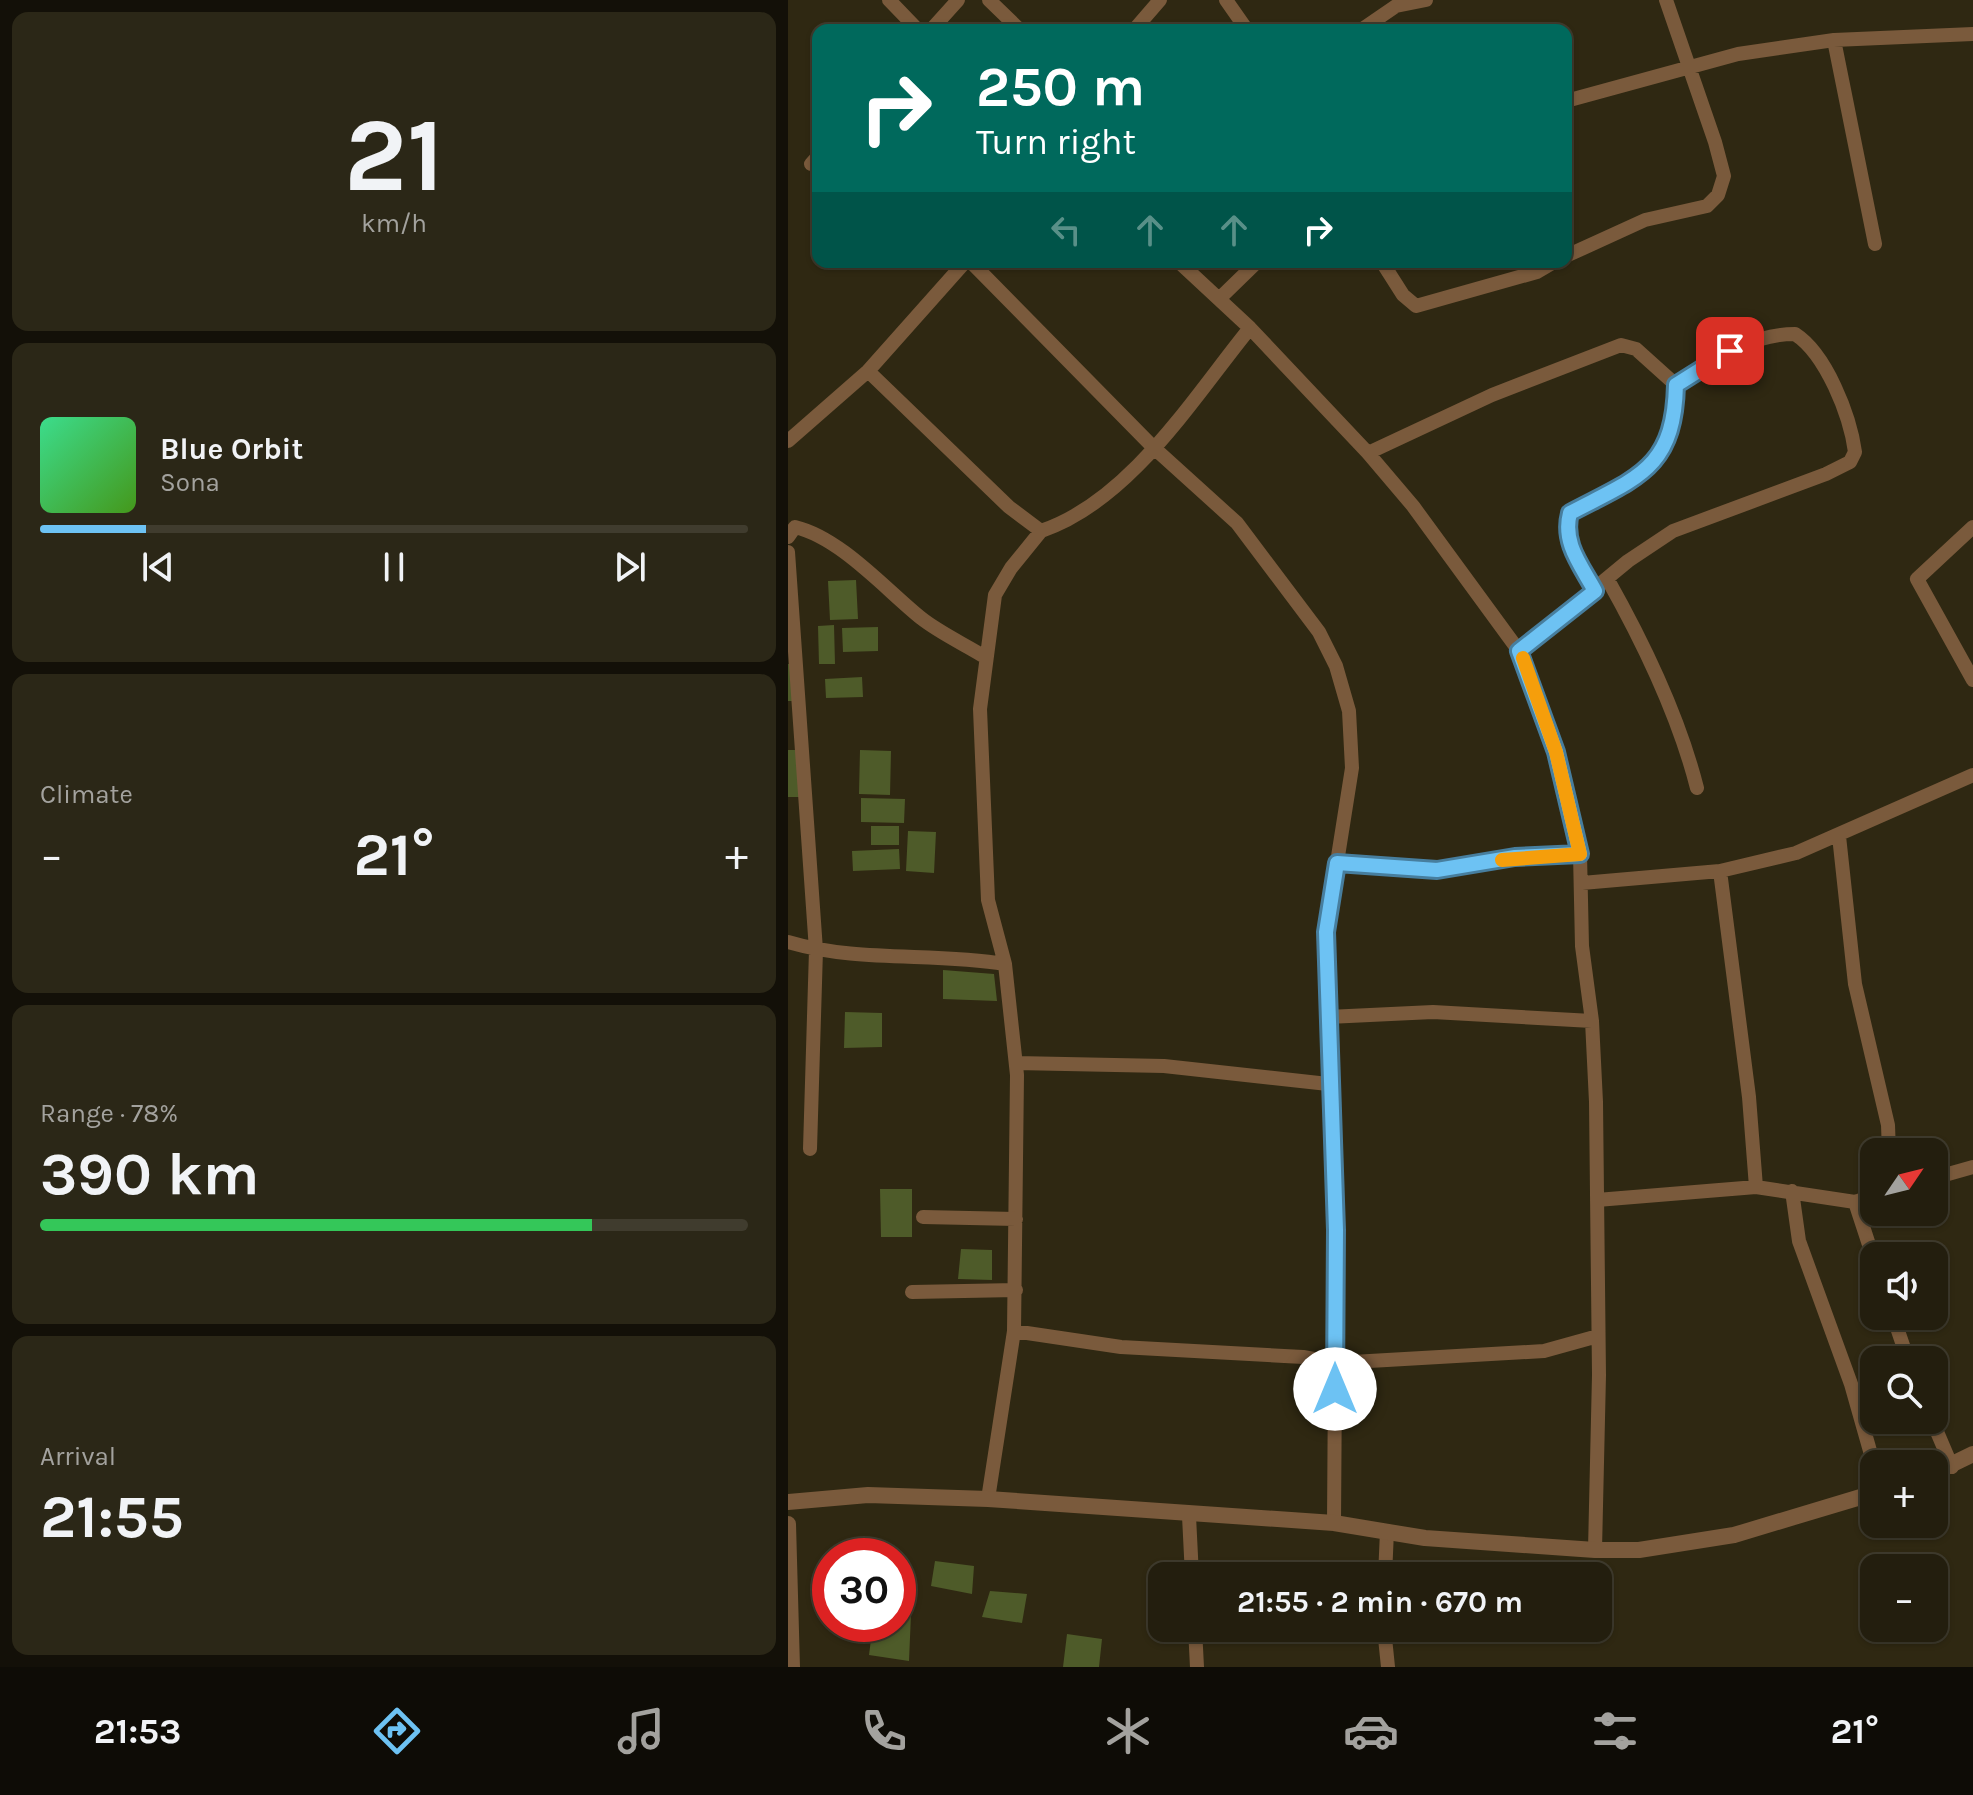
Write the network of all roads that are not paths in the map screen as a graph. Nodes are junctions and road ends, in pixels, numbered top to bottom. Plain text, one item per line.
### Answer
1 (889, 0) edge
2 (958, 0) edge
3 (989, 0) edge
4 (1160, 0) edge
5 (1226, 0) edge
6 (1666, 0) edge
7 (1422, 1) edge
8 (912, 24) edge
9 (936, 24) edge
10 (1014, 24) edge
11 (1139, 24) edge
12 (1243, 24) edge
13 (1370, 24) edge
14 (1973, 34) edge
15 (1834, 40) junction
16 (1690, 64) junction
17 (1572, 99) edge
18 (1875, 244) dead end
19 (1572, 253) edge
20 (962, 268) edge
21 (974, 268) edge
22 (1186, 268) edge
23 (1251, 268) edge
24 (1386, 268) edge
25 (1544, 268) edge
26 (1220, 298) junction
27 (1250, 328) junction
28 (868, 371) junction
29 (1676, 385) junction
30 (788, 441) edge
31 (1153, 447) junction
32 (1368, 453) junction
33 (1973, 527) edge
34 (1041, 531) junction
35 (788, 537) edge
36 (788, 552) edge
37 (1608, 580) junction
38 (1595, 591) junction
39 (1519, 651) junction
40 (985, 657) junction
41 (1973, 680) edge
42 (1973, 775) edge
43 (1697, 788) dead end
44 (1839, 836) junction
45 (1580, 854) junction
46 (1337, 863) junction
47 (1720, 871) junction
48 (1582, 883) junction
49 (788, 942) edge
50 (816, 950) junction
51 (1005, 964) junction
52 (1328, 1017) junction
53 (1592, 1021) junction
54 (1016, 1063) junction
55 (1328, 1084) junction
56 (1888, 1138) edge
57 (810, 1149) dead end
58 (1973, 1167) edge
59 (1948, 1174) edge
60 (1756, 1187) junction
61 (1792, 1191) junction
62 (1597, 1200) junction
63 (1860, 1200) edge
64 (1855, 1202) junction
65 (923, 1217) dead end
66 (1016, 1219) junction
67 (1868, 1242) edge
68 (1016, 1290) junction
69 (912, 1292) dead end
70 (1014, 1331) junction
71 (1598, 1336) junction
72 (1335, 1363) junction
73 (1938, 1434) edge
74 (1870, 1450) edge
75 (1973, 1454) edge
76 (1952, 1467) junction
77 (1948, 1468) edge
78 (1860, 1498) edge
79 (988, 1499) junction
80 (788, 1502) edge
81 (1189, 1516) junction
82 (1334, 1523) junction
83 (788, 1524) edge
84 (1387, 1531) junction
85 (1595, 1550) junction
86 (1191, 1562) edge
87 (1386, 1562) edge
88 (1196, 1642) edge
89 (1385, 1642) edge
90 (792, 1667) edge
91 (1197, 1667) edge
92 (1388, 1667) edge

1 - 8 street
2 - 9 street
3 - 10 street
4 - 11 street
5 - 12 street
6 - 16 street
7 - 13 street
14 - 15 street
15 - 16 street
15 - 18 street
16 - 17 street
16 - 19 street
20 - 28 street
21 - 31 street
22 - 26 street
23 - 26 street
24 - 25 street
26 - 27 street
27 - 31 street
27 - 32 street
28 - 30 street
28 - 34 street
29 - 32 street
29 - 37 street
29 - 38 street
31 - 34 street
31 - 46 street
32 - 39 street
33 - 41 street
34 - 40 street
35 - 40 street
36 - 50 street
37 - 38 street
37 - 43 street
38 - 39 street
39 - 45 street
40 - 51 street
42 - 44 street
44 - 47 street
44 - 56 street
45 - 46 street
45 - 48 street
46 - 52 street
47 - 48 street
47 - 60 street
48 - 53 street
49 - 50 street
50 - 51 street
50 - 57 street
51 - 54 street
52 - 53 street
52 - 55 street
53 - 62 street
54 - 55 street
54 - 66 street
55 - 72 street
58 - 59 street
60 - 61 street
60 - 62 street
61 - 64 street
61 - 74 street
62 - 71 street
63 - 64 street
64 - 67 street
65 - 66 street
66 - 68 street
68 - 69 street
68 - 70 street
70 - 72 street
70 - 79 street
71 - 72 street
71 - 85 street
72 - 82 street
73 - 76 street
75 - 76 street
76 - 77 street
78 - 85 street
79 - 80 street
79 - 81 street
81 - 82 street
81 - 86 street
82 - 84 street
83 - 90 street
84 - 85 street
84 - 87 street
88 - 91 street
89 - 92 street

